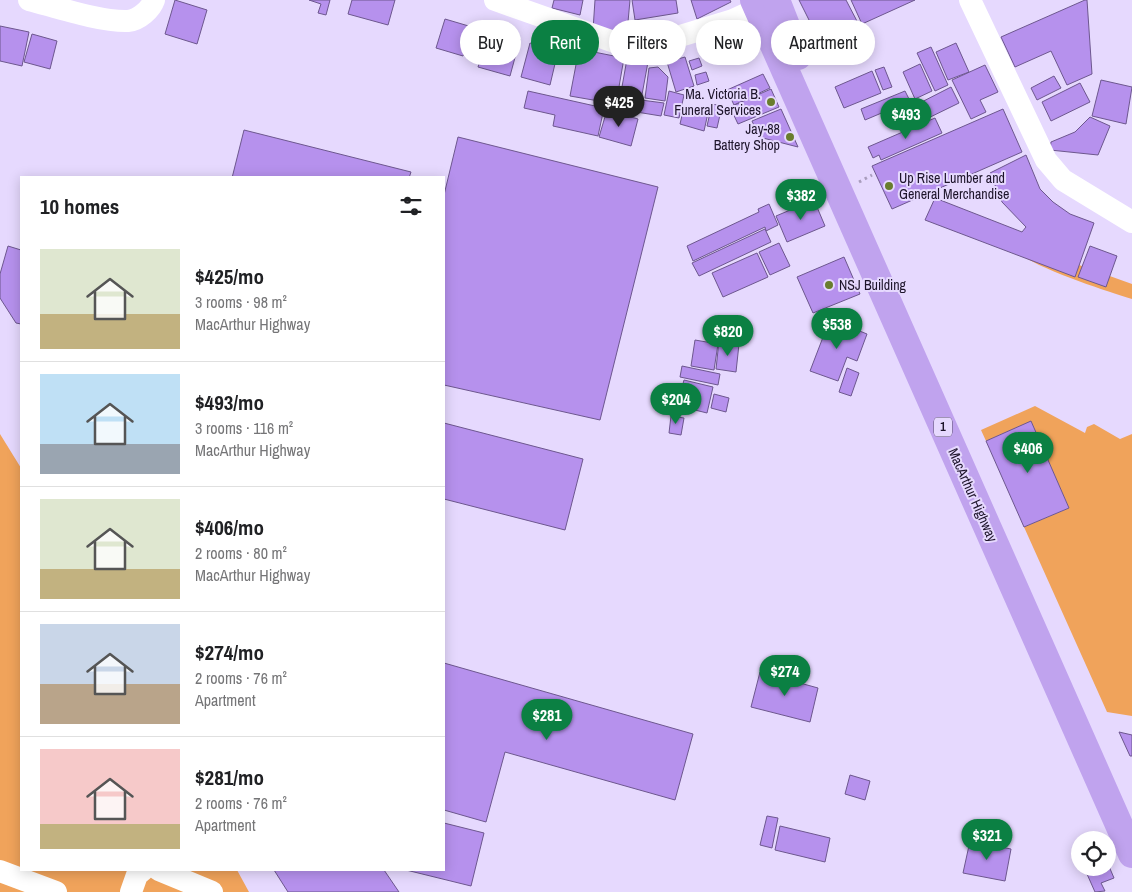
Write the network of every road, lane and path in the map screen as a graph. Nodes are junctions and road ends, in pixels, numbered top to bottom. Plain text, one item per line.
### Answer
1 (29, 0) edge
2 (154, 0) edge
3 (970, 0) edge
4 (505, 1) edge
5 (766, 2) edge
6 (1132, 220) edge
7 (1121, 798) edge
8 (1132, 854) edge
9 (0, 871) edge
10 (142, 871) edge
11 (161, 871) edge
12 (56, 892) edge
13 (131, 892) edge
14 (212, 892) edge

1 - 2 street
3 - 6 street
4 - 5 street
5 - 7 highway, MacArthur Highway / 1
7 - 8 highway, MacArthur Highway / 1
9 - 12 street
10 - 13 street
11 - 14 street

